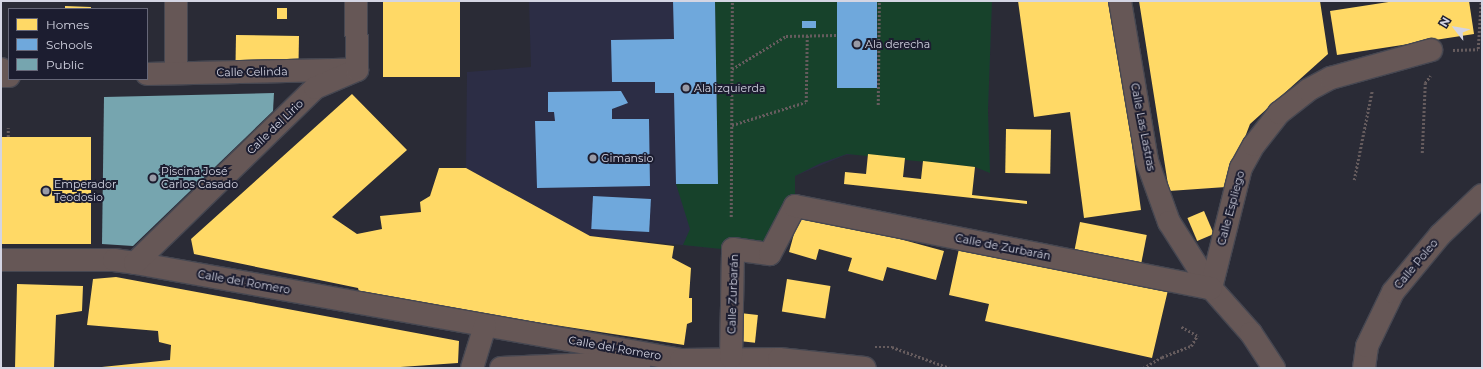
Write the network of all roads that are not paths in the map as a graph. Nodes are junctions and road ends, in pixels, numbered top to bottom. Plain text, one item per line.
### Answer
1 (176, 1) edge
2 (356, 1) edge
3 (1120, 1) edge
4 (1432, 60) road end
5 (1, 69) edge
6 (357, 70) junction
7 (176, 73) junction
8 (148, 74) edge
9 (8, 76) edge
10 (1482, 195) edge
11 (795, 206) joint
12 (1, 260) edge
13 (135, 262) junction
14 (1211, 288) junction
15 (485, 326) junction
16 (731, 357) junction
17 (681, 360) junction
18 (472, 368) edge
19 (501, 368) edge
20 (865, 368) edge
21 (1274, 368) edge
22 (1364, 368) edge

1 - 7 street
2 - 6 street
3 - 14 street, Calle Las Lastras
4 - 14 street, Calle Espliego
5 - 9 street
6 - 7 street, Calle Celinda
6 - 13 street, Calle del Lirio
7 - 8 street, Calle Celinda
10 - 22 street, Calle Poleo
11 - 14 street, Calle de Zurbarán
11 - 16 street, Calle Zurbarán
12 - 13 street, Calle del Romero
13 - 15 street, Calle del Romero
14 - 21 street, Calle Las Lastras
15 - 17 street, Calle del Romero
15 - 18 street
16 - 17 street, Calle del Romero
16 - 20 street, Calle del Romero
17 - 19 street

